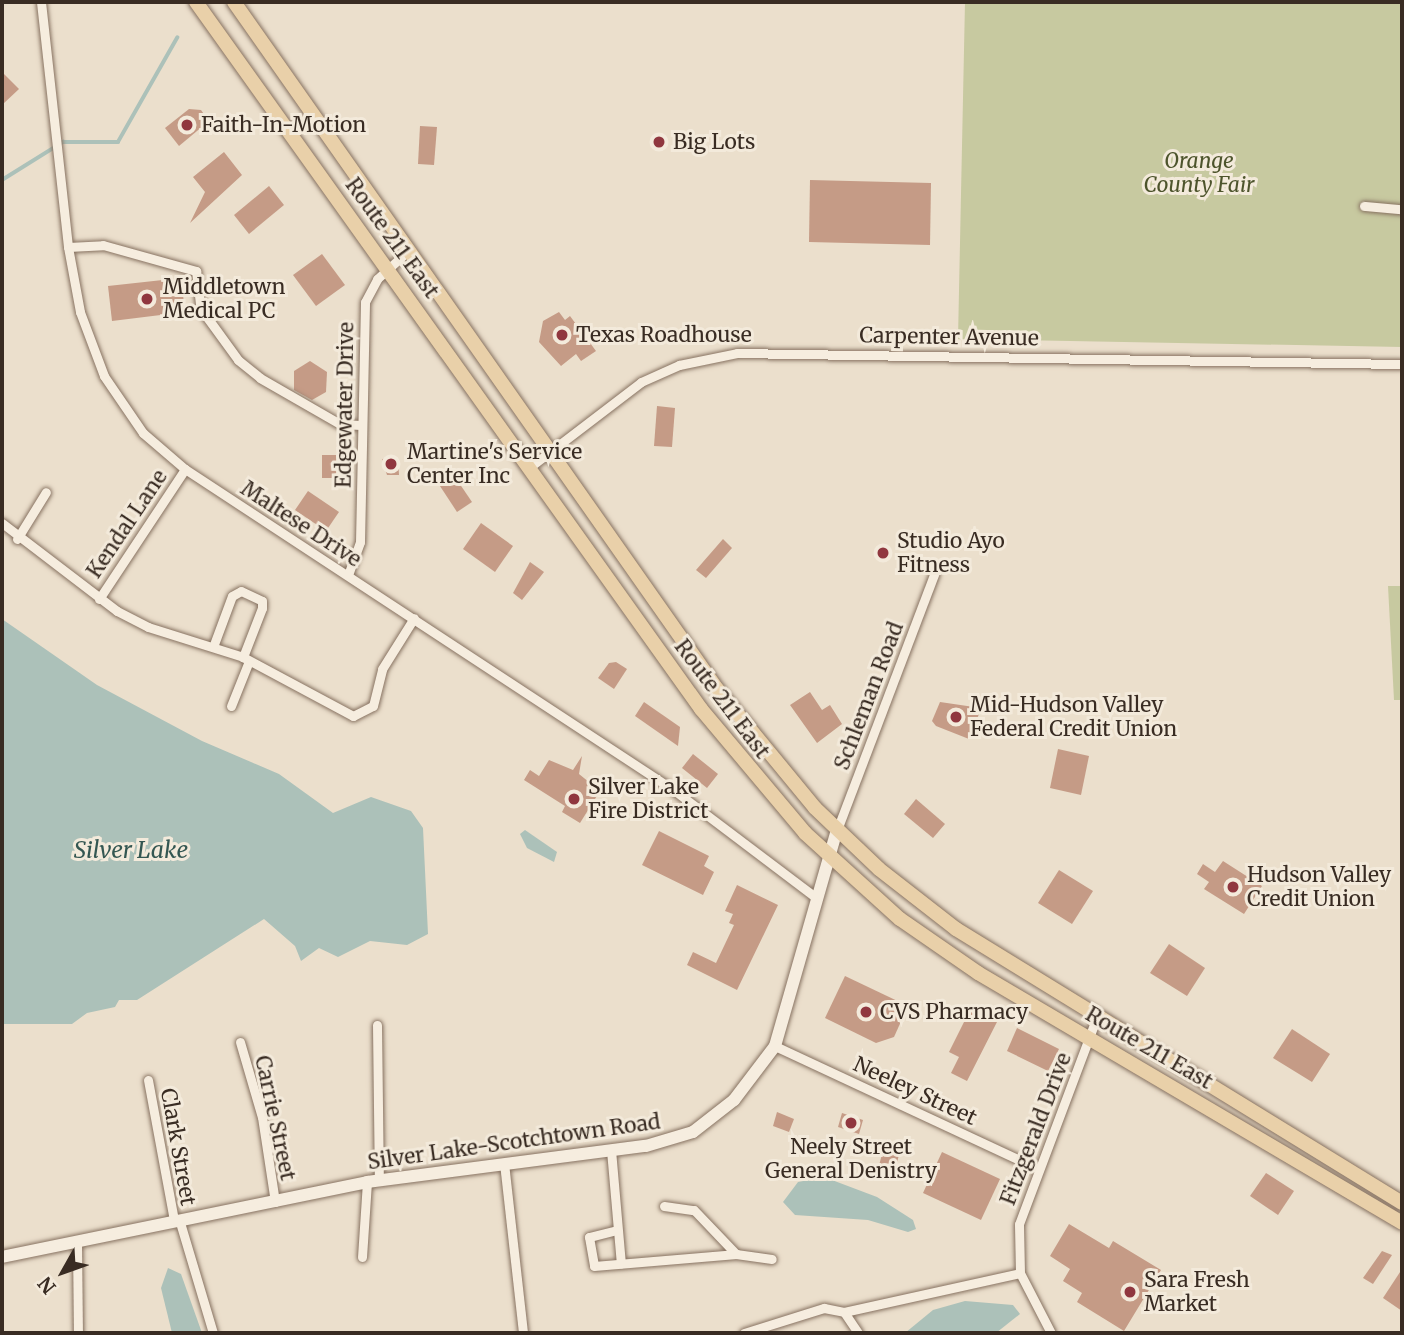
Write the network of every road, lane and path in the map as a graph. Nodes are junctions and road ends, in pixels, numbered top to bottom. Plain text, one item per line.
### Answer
1 (41, 2) edge
2 (196, 2) edge
3 (234, 2) edge
4 (1364, 206) dead end
5 (1402, 209) edge
6 (68, 247) junction
7 (409, 250) junction
8 (389, 268) junction
9 (1402, 364) edge
10 (361, 425) junction
11 (550, 450) junction
12 (530, 467) junction
13 (185, 469) junction
14 (46, 492) dead end
15 (2, 523) edge
16 (17, 539) junction
17 (934, 574) dead end
18 (348, 575) junction
19 (99, 599) junction
20 (414, 618) junction
21 (213, 647) junction
22 (246, 659) junction
23 (230, 706) dead end
24 (837, 830) junction
25 (828, 856) junction
26 (814, 896) junction
27 (1097, 1016) junction
28 (377, 1025) dead end
29 (1090, 1037) junction
30 (240, 1042) dead end
31 (775, 1045) junction
32 (148, 1080) dead end
33 (611, 1150) junction
34 (504, 1163) junction
35 (1039, 1169) junction
36 (373, 1181) junction
37 (275, 1202) junction
38 (1402, 1203) edge
39 (664, 1206) dead end
40 (176, 1219) junction
41 (1402, 1223) edge
42 (617, 1230) junction
43 (77, 1242) junction
44 (736, 1254) junction
45 (2, 1256) edge
46 (362, 1257) dead end
47 (772, 1259) dead end
48 (621, 1264) junction
49 (1020, 1273) junction
50 (844, 1312) junction
51 (78, 1333) edge
52 (213, 1333) edge
53 (523, 1333) edge
54 (744, 1333) edge
55 (858, 1333) edge
56 (1051, 1333) edge

1 - 6 street, Maltese Drive
2 - 8 main road, Route 211 East
3 - 7 main road, Route 211 East
4 - 5 street
6 - 10 street
6 - 13 street, Maltese Drive
7 - 8 street, Edgewater Drive
7 - 11 main road, Route 211 East
8 - 10 street, Edgewater Drive
8 - 12 main road, Route 211 East
9 - 11 street, Carpenter Avenue
10 - 18 street, Edgewater Drive
11 - 12 street, Carpenter Avenue
11 - 24 main road, Route 211 East
12 - 25 main road, Route 211 East
13 - 18 street, Maltese Drive
13 - 19 street, Kendal Lane
14 - 16 street
15 - 16 street
16 - 19 street
17 - 24 street, Schleman Road
18 - 20 street, Maltese Drive
19 - 21 street
20 - 22 street
20 - 26 street, Maltese Drive
21 - 22 street
21 - 22 street
22 - 23 street
24 - 25 street, Silver Lake-Scotchtown Road
24 - 27 main road, Route 211 East
25 - 26 street, Silver Lake-Scotchtown Road
25 - 29 main road, Route 211 East
26 - 31 street, Silver Lake-Scotchtown Road
27 - 29 street, Fitzgerald Drive
27 - 38 main road, Route 211 East
28 - 36 street
29 - 35 street, Fitzgerald Drive
29 - 41 main road, Route 211 East
30 - 37 street, Carrie Street
31 - 33 street, Silver Lake-Scotchtown Road
31 - 35 street, Neeley Street
32 - 40 street, Clark Street
33 - 34 street, Silver Lake-Scotchtown Road
33 - 42 street
34 - 36 street, Silver Lake-Scotchtown Road
34 - 53 street
35 - 49 street, Fitzgerald Drive
36 - 37 street, Silver Lake-Scotchtown Road
36 - 46 street
37 - 40 street, Silver Lake-Scotchtown Road
39 - 44 street
40 - 43 street, Silver Lake-Scotchtown Road
40 - 52 street, Clark Street
42 - 48 street
42 - 48 street
43 - 45 street, Silver Lake-Scotchtown Road
43 - 51 street
44 - 47 street
44 - 48 street
49 - 50 street
49 - 56 street, Fitzgerald Drive
50 - 54 street
50 - 55 street

